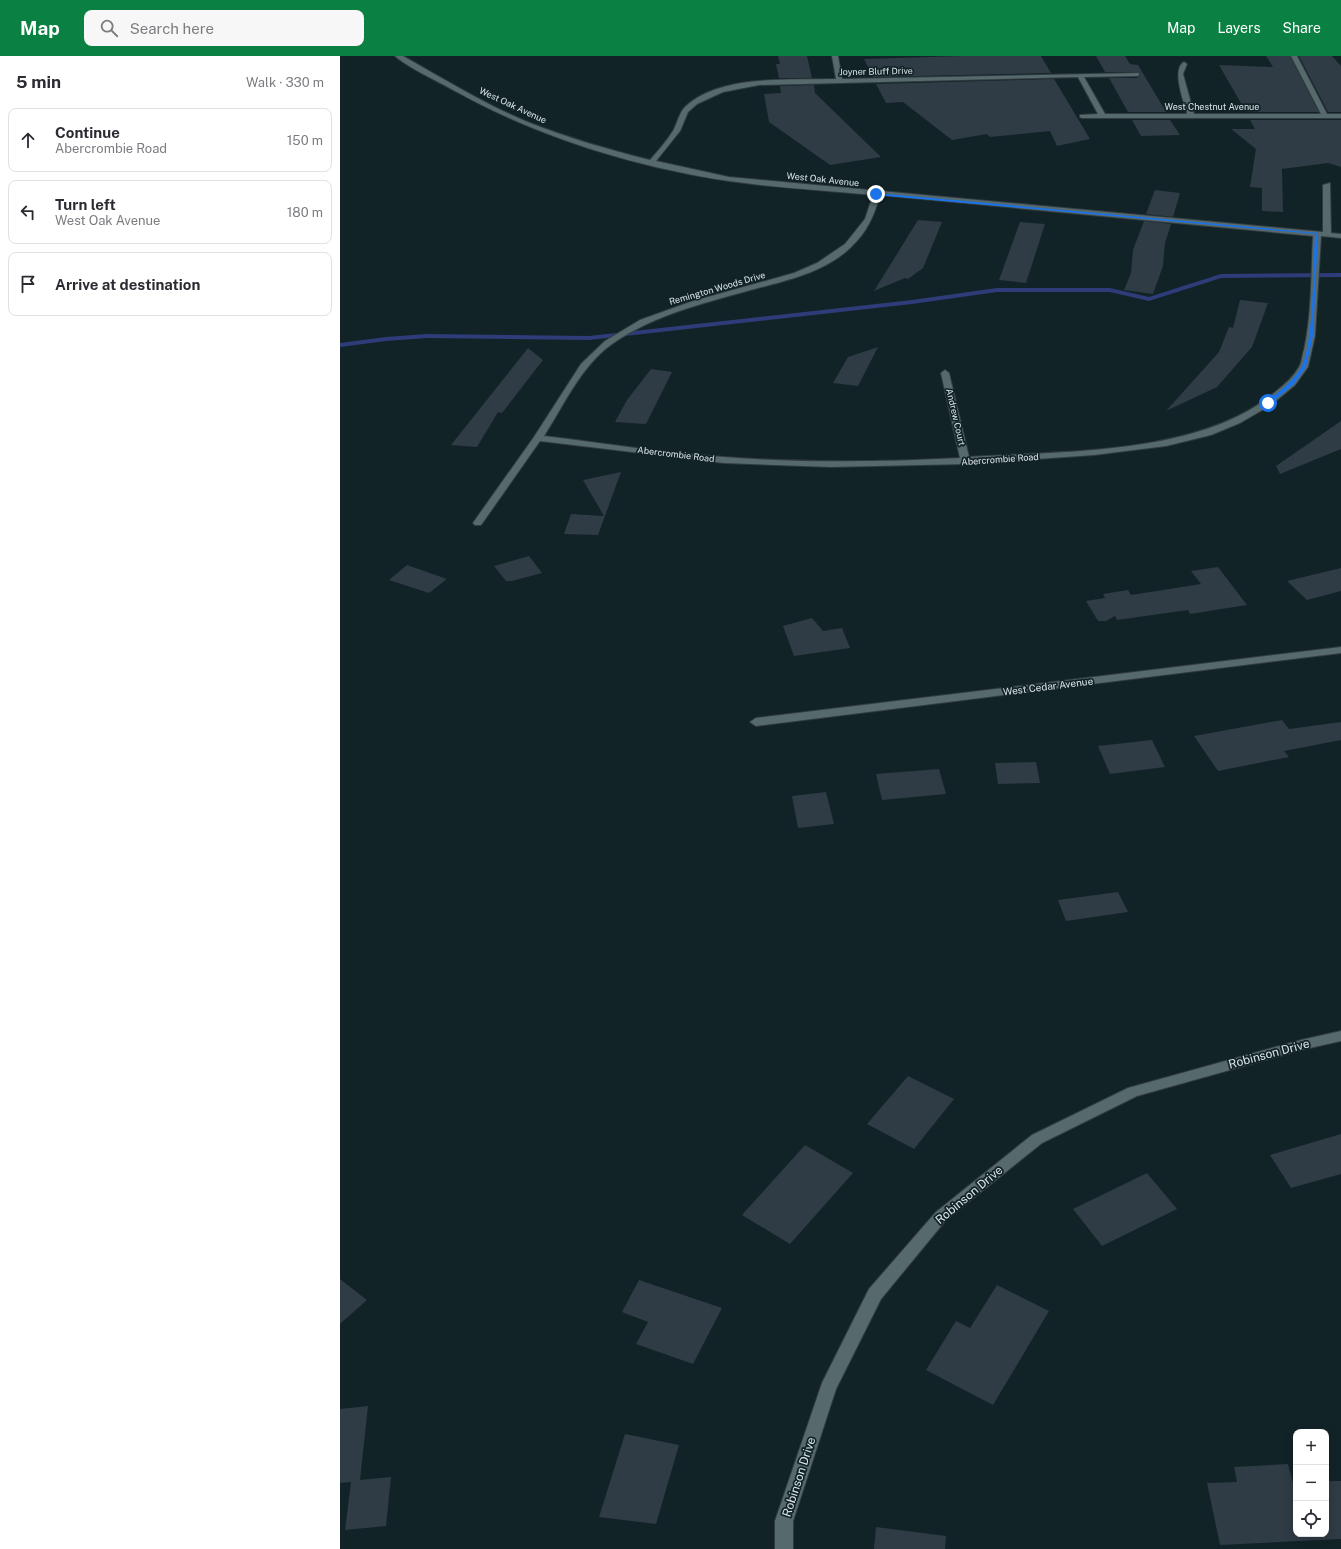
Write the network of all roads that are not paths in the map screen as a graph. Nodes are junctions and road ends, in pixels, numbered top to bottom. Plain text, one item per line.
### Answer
1 (398, 56) edge
2 (835, 56) edge
3 (1294, 56) edge
4 (1184, 64) dead end
5 (1137, 74) dead end
6 (1080, 75) junction
7 (839, 80) junction
8 (1102, 115) junction
9 (1191, 115) junction
10 (1082, 116) dead end
11 (1325, 116) junction
12 (1341, 116) edge
13 (652, 163) junction
14 (1327, 185) dead end
15 (876, 194) junction
16 (1317, 233) junction
17 (1326, 234) junction
18 (1341, 236) edge
19 (945, 372) dead end
20 (538, 438) junction
21 (965, 461) junction
22 (478, 523) dead end
23 (1341, 650) edge
24 (756, 722) dead end
25 (1341, 1036) edge
26 (784, 1549) edge

1 - 13 street, West Oak Avenue
2 - 7 street
3 - 11 street
4 - 9 street
5 - 6 street, Joyner Bluff Drive
6 - 7 street, Joyner Bluff Drive
6 - 8 street
7 - 13 street, Joyner Bluff Drive
8 - 9 street, West Chestnut Avenue
8 - 10 street, West Chestnut Avenue
9 - 11 street, West Chestnut Avenue
11 - 12 street, West Chestnut Avenue
13 - 15 street, West Oak Avenue
14 - 17 street
15 - 16 street, West Oak Avenue
15 - 20 street, Remington Woods Drive
16 - 17 street, West Oak Avenue
16 - 21 street, Abercrombie Road
17 - 18 street, West Oak Avenue
19 - 21 street, Andrew Court
20 - 21 street, Abercrombie Road
20 - 22 street, Remington Woods Drive
23 - 24 street, West Cedar Avenue
25 - 26 street, Robinson Drive

